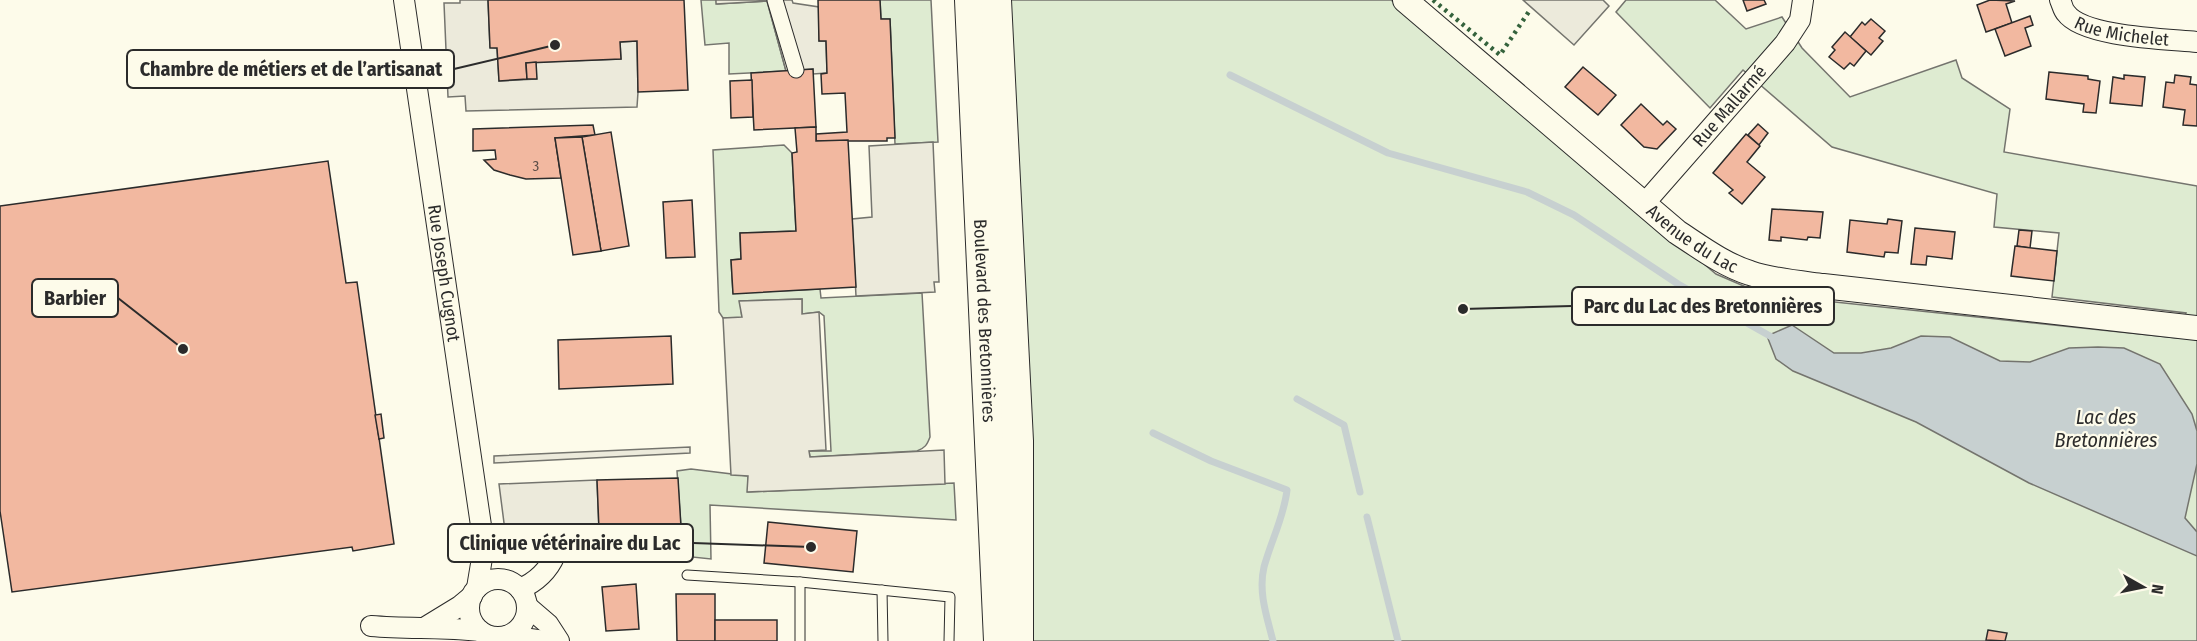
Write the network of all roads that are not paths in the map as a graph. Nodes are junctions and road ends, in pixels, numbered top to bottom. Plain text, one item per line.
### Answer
1 (404, 0) edge
2 (776, 0) edge
3 (970, 0) edge
4 (996, 0) edge
5 (1405, 0) edge
6 (1803, 0) edge
7 (2060, 0) edge
8 (2197, 42) edge
9 (796, 70) dead end
10 (1644, 204) junction
11 (2197, 328) edge
12 (484, 546) junction
13 (555, 555) dead end
14 (687, 575) dead end
15 (800, 582) junction
16 (882, 590) junction
17 (518, 591) junction
18 (475, 592) junction
19 (371, 626) dead end
20 (480, 631) junction
21 (423, 633) edge
22 (507, 636) junction
23 (545, 641) edge
24 (559, 641) edge
25 (800, 641) edge
26 (883, 641) edge
27 (949, 641) edge
28 (999, 641) edge
29 (1018, 641) edge

1 - 12 street, Rue Joseph Cugnot
2 - 9 street
3 - 28 main road, Boulevard des Bretonnières
4 - 29 main road, Boulevard des Bretonnières
5 - 10 street, Avenue du Lac
6 - 10 street, Rue Mallarmé
7 - 8 street, Rue Michelet
10 - 11 street, Avenue du Lac
12 - 17 street, Rue Joseph Cugnot
12 - 18 street, Rue Joseph Cugnot
13 - 17 street
14 - 15 lane
15 - 16 lane
15 - 25 lane
16 - 26 lane
16 - 27 lane
17 - 18 street
17 - 22 street
17 - 24 street, Rue Joseph Cugnot
18 - 20 street
18 - 21 street
19 - 21 street
20 - 21 street
20 - 22 street
22 - 23 street

